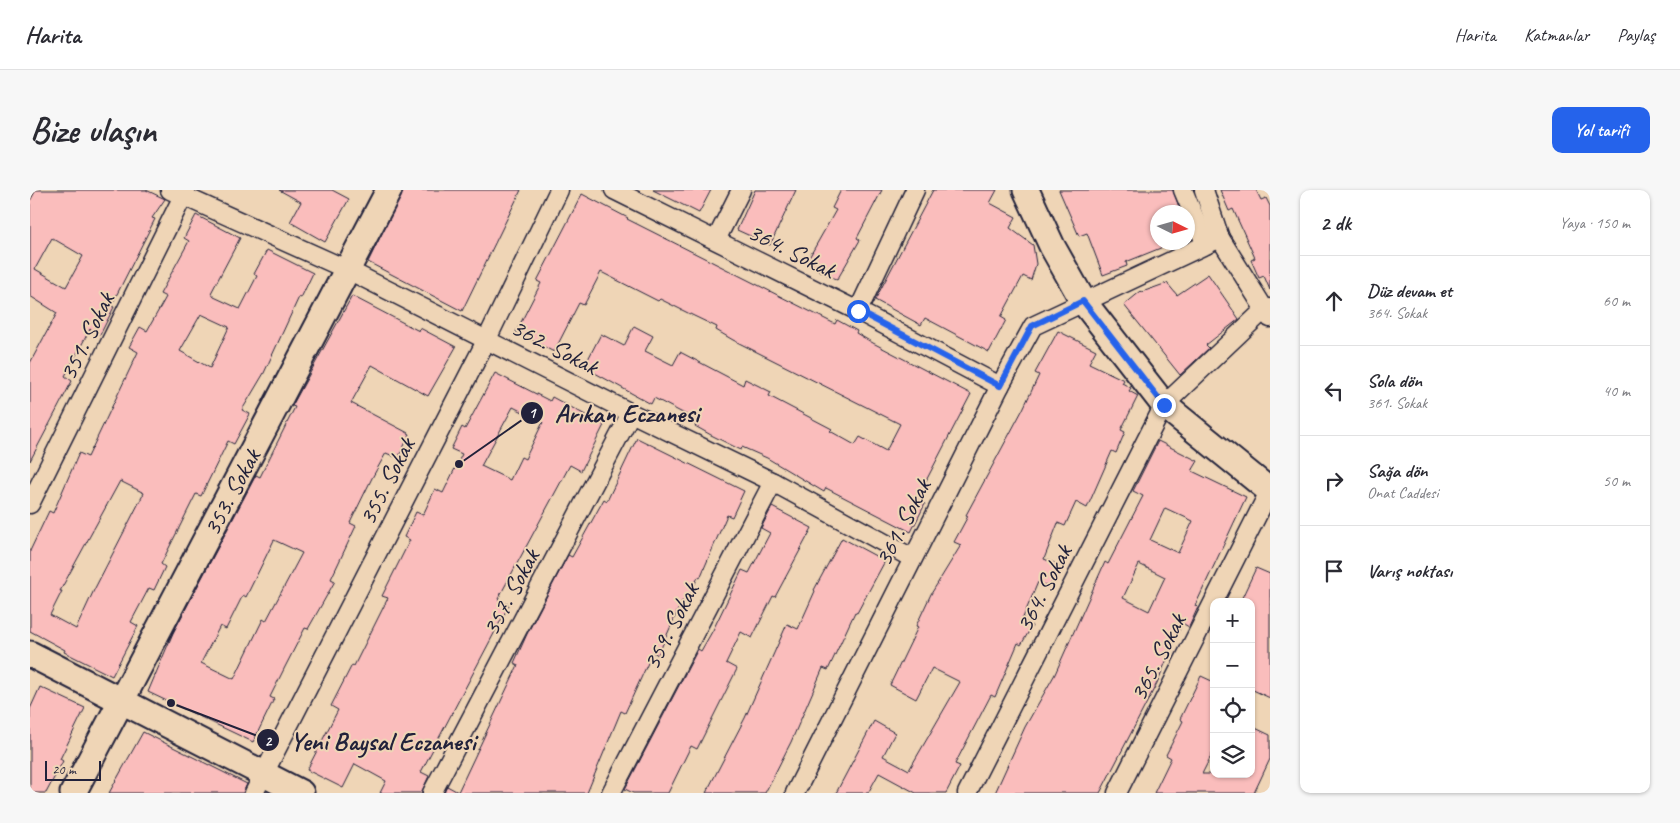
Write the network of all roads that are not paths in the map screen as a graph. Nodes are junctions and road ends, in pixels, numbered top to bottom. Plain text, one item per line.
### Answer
1 (389, 190) edge
2 (559, 190) edge
3 (614, 190) edge
4 (741, 190) edge
5 (915, 190) edge
6 (1026, 190) edge
7 (1183, 190) edge
8 (1204, 190) edge
9 (179, 192) edge
10 (716, 240) junction
11 (1213, 241) junction
12 (348, 270) junction
13 (1083, 301) junction
14 (858, 311) junction
15 (1268, 312) edge
16 (487, 339) junction
17 (1000, 386) junction
18 (1164, 405) junction
19 (631, 413) junction
20 (772, 482) junction
21 (1270, 490) edge
22 (30, 504) edge
23 (912, 558) junction
24 (30, 654) edge
25 (120, 702) junction
26 (259, 784) edge
27 (73, 793) edge
28 (301, 793) edge
29 (432, 793) edge
30 (611, 793) edge
31 (795, 793) edge
32 (967, 793) edge
33 (1116, 793) edge

1 - 12 main road, 353. Sokak
2 - 16 street, 355. Sokak
3 - 10 street, 364. Sokak
4 - 10 street
5 - 14 street
6 - 13 main road
7 - 11 street
8 - 11 street
9 - 12 street, 362. Sokak
9 - 22 street, 351. Sokak
10 - 14 street, 364. Sokak
11 - 13 street, 361. Sokak
11 - 15 street
12 - 16 street, 362. Sokak
12 - 25 main road, 353. Sokak
13 - 17 street, 361. Sokak
13 - 18 main road
14 - 17 street, 364. Sokak
15 - 18 street, 364. Sokak
16 - 19 street, 362. Sokak
16 - 26 street, 355. Sokak
17 - 23 street, 361. Sokak
18 - 21 main road
18 - 32 street, 364. Sokak
19 - 20 street, 362. Sokak
19 - 29 street, 357. Sokak
20 - 23 street, 362. Sokak
20 - 30 street, 359. Sokak
21 - 33 street, 365. Sokak
23 - 31 street, 361. Sokak
24 - 25 main road
25 - 26 main road
25 - 27 main road, 353. Sokak
26 - 28 main road

